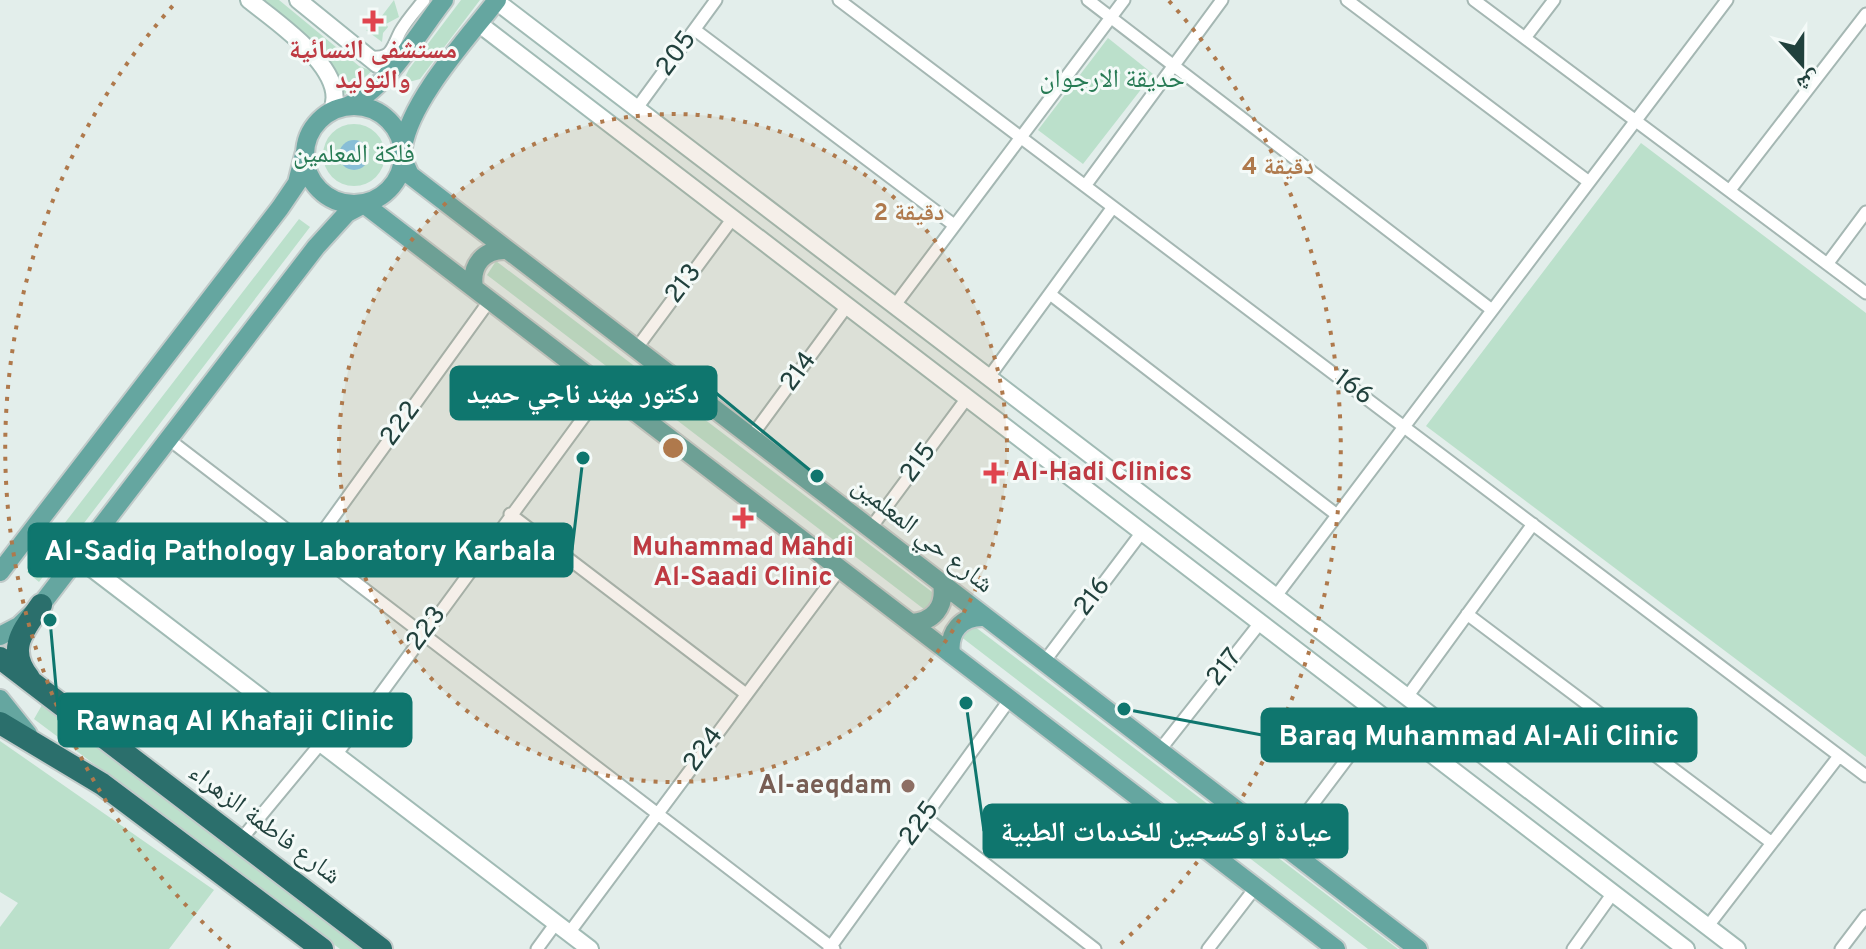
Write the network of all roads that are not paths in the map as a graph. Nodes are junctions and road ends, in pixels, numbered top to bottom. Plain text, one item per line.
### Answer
1 (249, 0) edge
2 (298, 0) edge
3 (424, 0) edge
4 (444, 0) edge
5 (496, 0) edge
6 (716, 0) edge
7 (839, 0) edge
8 (1088, 0) edge
9 (1124, 0) edge
10 (1222, 0) edge
11 (1347, 0) edge
12 (1474, 0) edge
13 (1554, 0) edge
14 (1727, 0) edge
15 (1866, 14) edge
16 (1111, 17) junction
17 (478, 23) junction
18 (529, 26) junction
19 (695, 30) junction
20 (1525, 38) junction
21 (512, 49) junction
22 (368, 57) junction
23 (396, 62) junction
24 (1174, 65) junction
25 (637, 108) junction
26 (339, 109) junction
27 (1636, 120) junction
28 (1021, 137) junction
29 (403, 154) junction
30 (304, 155) junction
31 (1589, 182) junction
32 (1085, 186) junction
33 (1730, 190) junction
34 (364, 204) junction
35 (1113, 207) junction
36 (1866, 212) edge
37 (733, 218) junction
38 (954, 225) junction
39 (506, 250) junction
40 (1828, 263) junction
41 (474, 288) junction
42 (1866, 293) edge
43 (1050, 294) junction
44 (490, 300) junction
45 (895, 305) junction
46 (847, 306) junction
47 (1492, 310) junction
48 (924, 328) junction
49 (636, 349) junction
50 (906, 351) junction
51 (955, 351) junction
52 (936, 374) junction
53 (989, 377) junction
54 (605, 388) junction
55 (967, 398) junction
56 (1404, 427) junction
57 (751, 437) junction
58 (167, 438) junction
59 (510, 514) junction
60 (1337, 515) junction
61 (1533, 524) junction
62 (870, 529) junction
63 (1142, 532) junction
64 (311, 548) junction
65 (77, 557) junction
66 (840, 569) junction
67 (0, 572) edge
68 (942, 584) junction
69 (1276, 596) junction
70 (41, 605) junction
71 (1467, 614) junction
72 (984, 617) junction
73 (911, 623) junction
74 (1260, 623) junction
75 (1313, 625) junction
76 (2, 634) edge
77 (423, 635) junction
78 (1296, 650) junction
79 (1346, 650) junction
80 (951, 654) junction
81 (0, 658) edge
82 (1044, 662) junction
83 (1327, 673) junction
84 (38, 688) junction
85 (746, 694) junction
86 (1407, 697) junction
87 (0, 699) edge
88 (1010, 699) junction
89 (1380, 715) junction
90 (0, 723) edge
91 (321, 743) junction
92 (48, 751) junction
93 (1159, 751) junction
94 (336, 755) junction
95 (1839, 756) junction
96 (1866, 776) edge
97 (657, 814) junction
98 (925, 817) junction
99 (239, 842) junction
100 (1772, 843) junction
101 (1282, 845) junction
102 (1255, 888) junction
103 (1613, 893) junction
104 (1866, 916) edge
105 (1708, 926) junction
106 (563, 928) junction
107 (831, 948) edge
108 (322, 949) edge
109 (381, 949) edge
110 (537, 949) edge
111 (590, 949) edge
112 (1095, 949) edge
113 (1208, 949) edge
114 (1336, 949) edge
115 (1418, 949) edge
116 (1573, 949) edge
117 (1686, 949) edge
118 (1737, 949) edge
119 (1841, 949) edge

1 - 26 street
2 - 22 street
3 - 22 street
4 - 23 main road
5 - 17 main road
5 - 18 street
6 - 19 street, 205
7 - 28 street, 166
8 - 16 street
9 - 16 street
10 - 24 street
11 - 31 street
12 - 20 street
13 - 20 street
14 - 27 street
15 - 33 street
16 - 24 street
16 - 28 street
17 - 21 street
17 - 29 main road
18 - 21 street
18 - 25 street
19 - 25 street, 205
19 - 38 street
20 - 27 street
21 - 37 street
22 - 23 street
23 - 26 main road
24 - 32 street
24 - 47 street
25 - 45 street
26 - 29 main road
26 - 30 main road
27 - 31 street
27 - 33 street
28 - 32 street, 166
28 - 38 street
29 - 34 main road
29 - 39 main road, شارع حي المعلمين
30 - 34 main road
30 - 67 main road
31 - 47 street
32 - 35 street, 166
33 - 40 street
34 - 41 main road
34 - 58 main road
35 - 43 street
35 - 56 street, 166
36 - 40 street
37 - 46 street
37 - 49 street, 213
38 - 45 street
39 - 41 main road
39 - 49 main road, شارع حي المعلمين
40 - 42 street
41 - 44 main road
43 - 53 street
43 - 60 street
44 - 54 main road
44 - 64 street, 222
45 - 48 street
46 - 50 street
46 - 57 street, 214
47 - 56 street
48 - 50 street
48 - 51 street
49 - 57 main road, شارع حي المعلمين
50 - 52 street
51 - 52 street
51 - 53 street
52 - 55 street
53 - 69 street
54 - 59 street, 223
54 - 66 main road
55 - 62 street, 215
55 - 63 street
56 - 60 street
56 - 61 street, 166
57 - 62 main road, شارع حي المعلمين
58 - 64 street
58 - 65 main road
59 - 77 street, 223
59 - 85 street
60 - 69 street
61 - 71 street
61 - 95 street, 166
62 - 68 main road, شارع حي المعلمين
63 - 74 street
63 - 82 street, 216
64 - 77 street
65 - 70 main road
65 - 91 street
66 - 73 main road
66 - 85 street, 224
68 - 72 main road, شارع حي المعلمين
68 - 73 main road
69 - 75 street
70 - 76 main road
70 - 84 highway
71 - 86 street
71 - 100 street
72 - 80 main road
72 - 82 main road, شارع حي المعلمين
73 - 80 main road
74 - 78 street
74 - 93 street, 217
75 - 78 street
75 - 79 street
77 - 94 street, 223
77 - 97 street
78 - 83 street
79 - 83 street
79 - 86 street
80 - 88 main road
81 - 84 highway, شارع فاطمة الزهراء
82 - 93 main road, شارع حي المعلمين
83 - 89 street
84 - 99 highway, شارع فاطمة الزهراء
85 - 97 street, 224
86 - 105 street
87 - 92 main road
88 - 98 street, 225
88 - 102 main road
89 - 101 street
89 - 103 street
90 - 92 highway
91 - 94 street
91 - 99 street
92 - 108 highway
93 - 101 main road, شارع حي المعلمين
94 - 106 street
95 - 96 street, 166
95 - 100 street
97 - 106 street, 224
97 - 107 street
98 - 107 street, 225
98 - 112 street
99 - 109 highway, شارع فاطمة الزهراء
100 - 105 street
101 - 115 main road, شارع حي المعلمين
102 - 113 street
102 - 114 main road
103 - 116 street
103 - 117 street
104 - 119 street
105 - 118 street
106 - 110 street, 224
106 - 111 street

